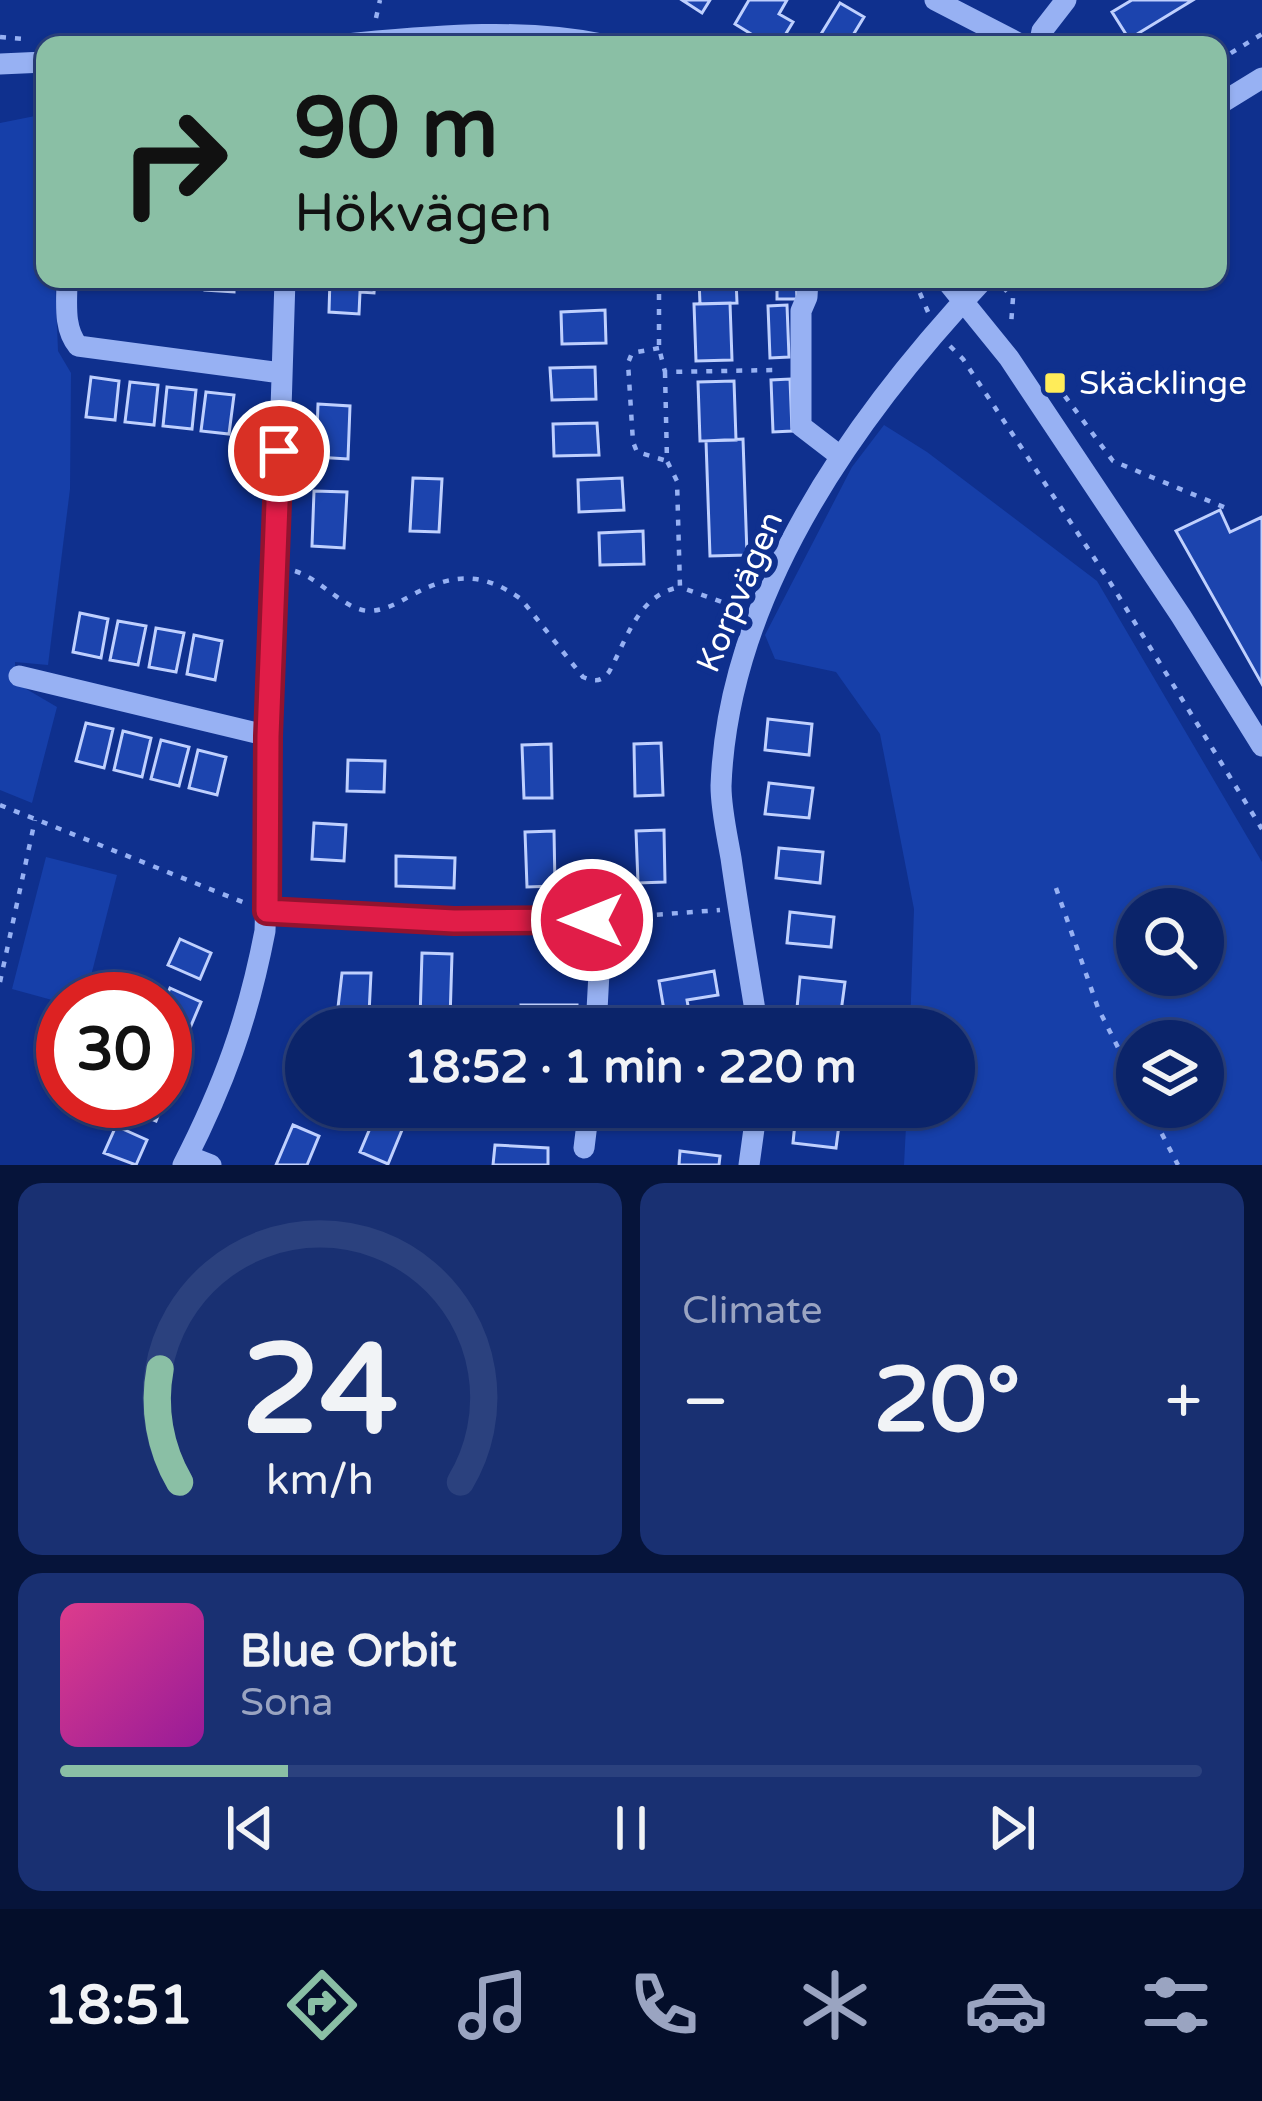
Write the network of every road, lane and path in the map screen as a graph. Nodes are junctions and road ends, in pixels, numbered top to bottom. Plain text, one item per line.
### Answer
1 (935, 0) edge
2 (1066, 0) edge
3 (1262, 34) edge
4 (466, 36) edge
5 (546, 36) edge
6 (1005, 36) edge
7 (1041, 36) edge
8 (1227, 56) edge
9 (36, 62) edge
10 (0, 64) edge
11 (1262, 78) edge
12 (1227, 99) edge
13 (67, 288) edge
14 (285, 288) edge
15 (659, 288) edge
16 (808, 288) edge
17 (918, 288) edge
18 (953, 288) edge
19 (976, 288) edge
20 (1003, 288) edge
21 (964, 301) junction
22 (936, 333) junction
23 (1015, 335) dead end
24 (659, 348) junction
25 (1037, 361) dead end
26 (801, 367) junction
27 (281, 373) junction
28 (664, 373) junction
29 (840, 456) junction
30 (668, 461) junction
31 (1226, 508) dead end
32 (275, 568) junction
33 (680, 587) junction
34 (758, 616) junction
35 (19, 676) dead end
36 (268, 736) junction
37 (1262, 746) edge
38 (0, 805) edge
39 (35, 820) junction
40 (1262, 829) edge
41 (1056, 888) dead end
42 (738, 909) junction
43 (267, 911) junction
44 (592, 920) junction
45 (0, 982) edge
46 (597, 1008) edge
47 (754, 1008) edge
48 (1116, 1044) edge
49 (586, 1128) edge
50 (754, 1128) edge
51 (1159, 1128) edge
52 (584, 1148) dead end
53 (185, 1160) edge
54 (211, 1165) edge
55 (749, 1165) edge
56 (1178, 1165) edge

1 - 6 street
2 - 7 street
3 - 8 path
4 - 5 street
9 - 10 street
11 - 12 street
13 - 27 street
14 - 27 street
15 - 24 path
16 - 26 street
17 - 22 path
18 - 21 street
19 - 21 street, Korpvägen
20 - 23 path
21 - 22 street, Korpvägen
21 - 37 street
22 - 29 street, Korpvägen
22 - 40 path
24 - 28 path
24 - 30 path
25 - 31 path
26 - 28 path
26 - 29 street
27 - 32 street
28 - 30 path
29 - 34 street, Korpvägen
30 - 33 path
32 - 33 path
32 - 36 street
33 - 34 path
34 - 42 street, Korpvägen
35 - 36 street
36 - 43 street
38 - 39 path
39 - 43 path
39 - 45 path
41 - 48 path
42 - 44 path
42 - 47 street, Korpvägen
43 - 44 street
43 - 53 street
44 - 46 street
49 - 52 street
50 - 55 street
51 - 56 path
53 - 54 street

